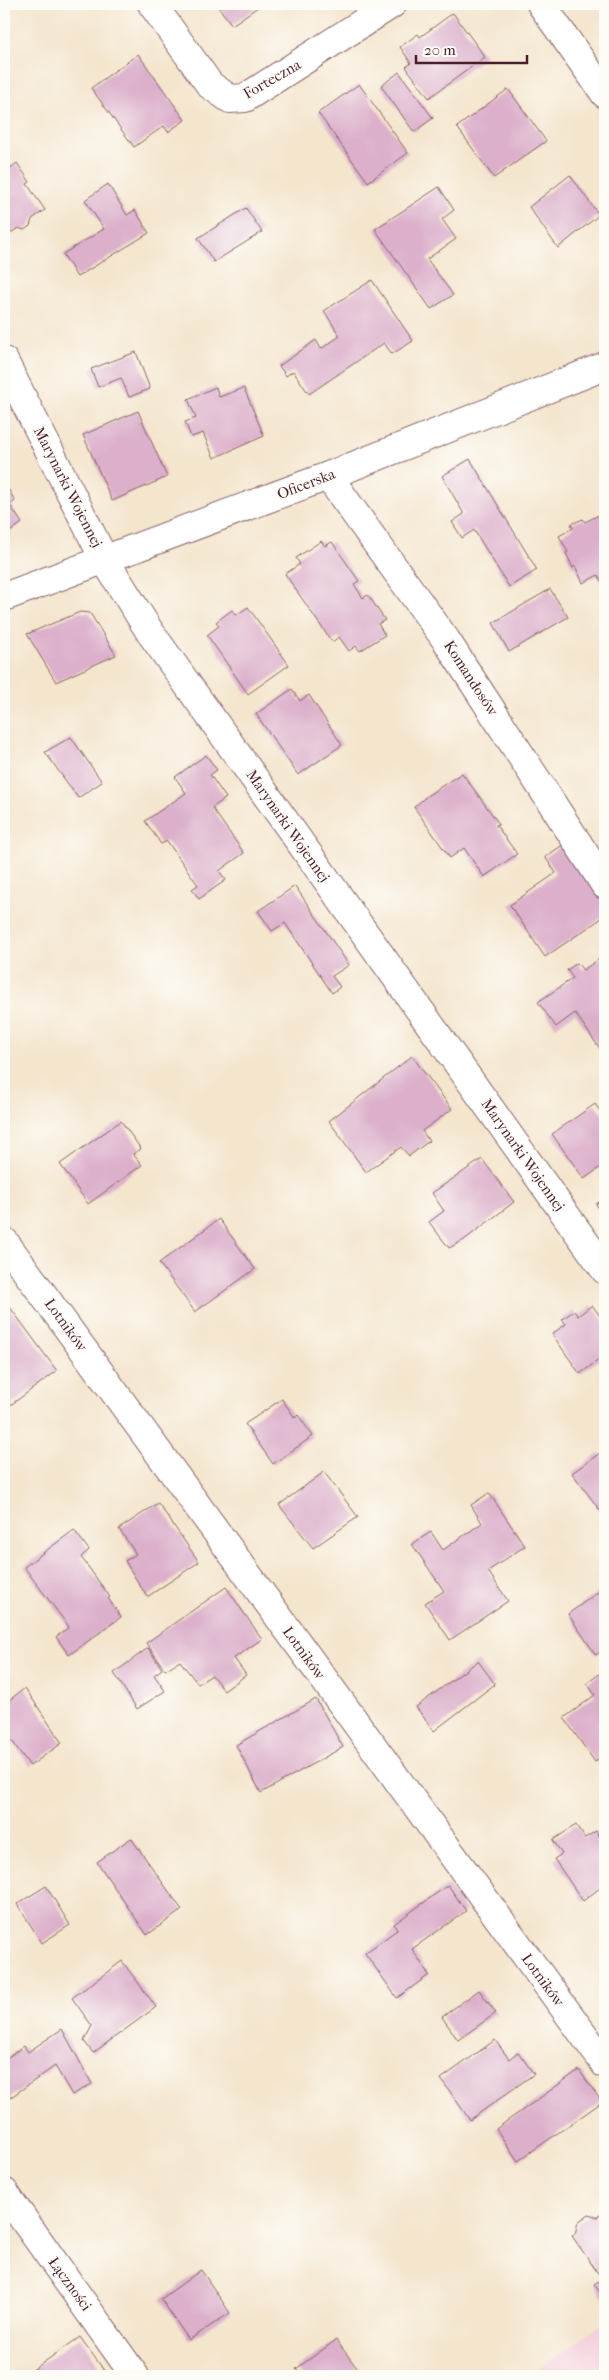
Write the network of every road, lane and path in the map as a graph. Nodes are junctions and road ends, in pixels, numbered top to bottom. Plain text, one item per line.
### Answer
1 (152, 4) edge
2 (392, 4) edge
3 (541, 4) edge
4 (605, 94) edge
5 (4, 361) edge
6 (605, 366) edge
7 (328, 476) junction
8 (104, 559) junction
9 (4, 597) edge
10 (605, 886) edge
11 (4, 1240) edge
12 (605, 1270) edge
13 (605, 2064) edge
14 (4, 2192) edge
15 (135, 2376) edge

1 - 2 street, Forteczna
3 - 4 street
5 - 8 street, Marynarki Wojennej
6 - 7 street, Oficerska
7 - 8 street, Oficerska
7 - 10 street, Komandosów
8 - 9 street, Oficerska
8 - 12 street, Marynarki Wojennej
11 - 13 street, Lotników
14 - 15 street, Łączności

